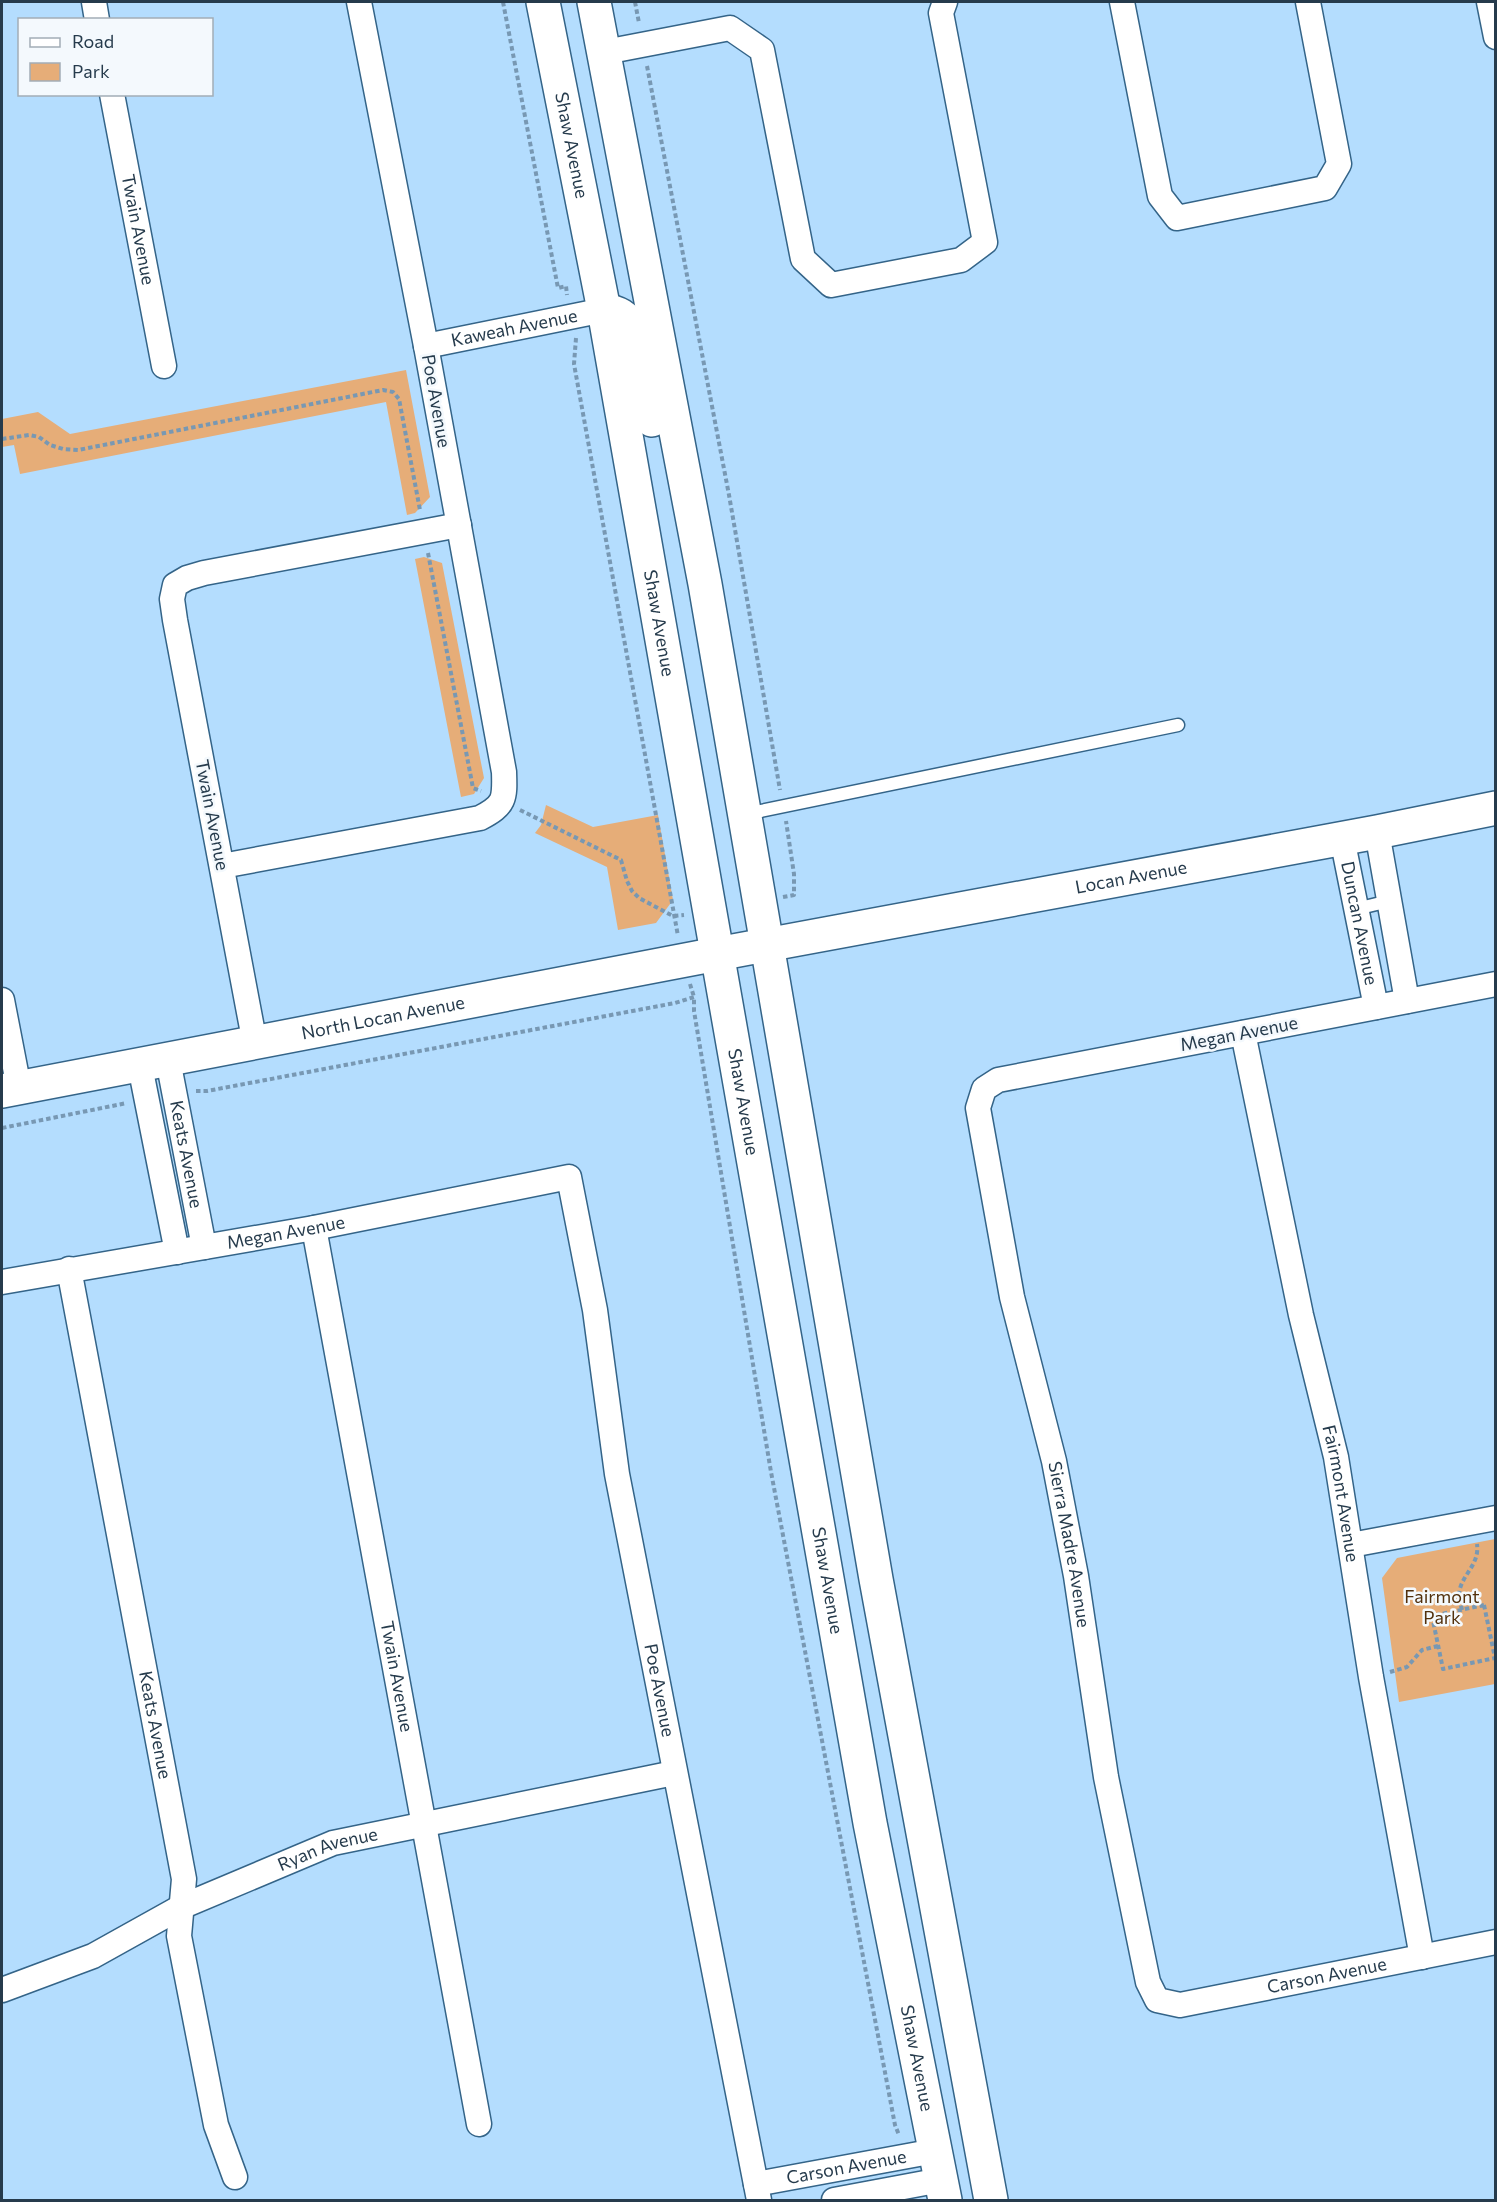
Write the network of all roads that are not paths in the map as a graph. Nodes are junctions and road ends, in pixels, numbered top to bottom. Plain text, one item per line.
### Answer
1 (94, 2) edge
2 (359, 2) edge
3 (543, 2) edge
4 (594, 2) edge
5 (945, 2) edge
6 (1122, 2) edge
7 (1308, 2) edge
8 (1489, 2) edge
9 (97, 18) edge
10 (1496, 37) edge
11 (605, 52) junction
12 (112, 96) edge
13 (604, 310) junction
14 (426, 346) junction
15 (165, 366) dead end
16 (459, 525) junction
17 (705, 584) junction
18 (1178, 725) dead end
19 (1496, 808) edge
20 (745, 814) junction
21 (1377, 832) junction
22 (1342, 838) junction
23 (222, 867) junction
24 (1389, 901) junction
25 (1356, 909) junction
26 (767, 945) junction
27 (717, 954) junction
28 (1496, 984) edge
29 (2, 1000) edge
30 (1407, 1001) junction
31 (1376, 1007) junction
32 (1243, 1033) junction
33 (255, 1044) junction
34 (154, 1063) junction
35 (984, 1089) joint
36 (10, 1090) edge
37 (569, 1177) joint
38 (314, 1227) junction
39 (204, 1247) junction
40 (177, 1252) junction
41 (69, 1269) junction
42 (2, 1282) edge
43 (1484, 1520) edge
44 (1351, 1545) junction
45 (674, 1773) junction
46 (424, 1824) junction
47 (181, 1907) junction
48 (1496, 1942) edge
49 (1422, 1957) junction
50 (2, 1990) edge
51 (1157, 2000) joint
52 (480, 2124) dead end
53 (235, 2177) dead end
54 (940, 2177) edge
55 (757, 2192) edge
56 (834, 2200) edge
57 (972, 2200) edge
58 (991, 2200) edge

1 - 9 street
2 - 14 street, Poe Avenue
3 - 13 main road, Shaw Avenue
4 - 11 main road
5 - 11 street
6 - 7 street
8 - 10 street
11 - 17 main road
12 - 15 street, Twain Avenue
13 - 14 street, Kaweah Avenue
13 - 17 main road
13 - 27 main road, Shaw Avenue
14 - 16 street, Poe Avenue
16 - 23 street, Poe Avenue
16 - 23 street, Twain Avenue
17 - 20 main road
18 - 20 lane
19 - 21 main road, Locan Avenue
20 - 26 main road
21 - 22 main road, Locan Avenue
21 - 24 street, Duncan Avenue
22 - 25 street, Duncan Avenue
22 - 26 main road, Locan Avenue
23 - 33 street, Twain Avenue
24 - 25 lane
24 - 30 street, Duncan Avenue
25 - 31 street, Duncan Avenue
26 - 27 main road, North Locan Avenue
26 - 58 main road
27 - 33 main road, North Locan Avenue
27 - 54 main road, Shaw Avenue
28 - 30 street, Megan Avenue
29 - 36 street
30 - 31 street, Megan Avenue
31 - 32 street, Megan Avenue
32 - 35 street, Megan Avenue
32 - 44 street, Fairmont Avenue
33 - 34 main road, North Locan Avenue
34 - 36 main road, North Locan Avenue
34 - 39 street, Keats Avenue
34 - 40 street, Keats Avenue
35 - 51 street, Sierra Madre Avenue
37 - 38 street, Megan Avenue
37 - 45 street, Poe Avenue
38 - 39 street, Megan Avenue
38 - 46 street, Twain Avenue
39 - 40 street, Megan Avenue
40 - 41 street, Megan Avenue
41 - 42 street, Megan Avenue
41 - 47 street, Keats Avenue
43 - 44 street
44 - 49 street, Fairmont Avenue
45 - 46 street, Ryan Avenue
45 - 55 street, Poe Avenue
46 - 47 street, Ryan Avenue
46 - 52 street, Twain Avenue
47 - 50 street, Ryan Avenue
47 - 53 street, Keats Avenue
48 - 49 street, Carson Avenue
49 - 51 street, Carson Avenue
54 - 55 street, Carson Avenue
54 - 56 street, Carson Avenue
54 - 57 main road

